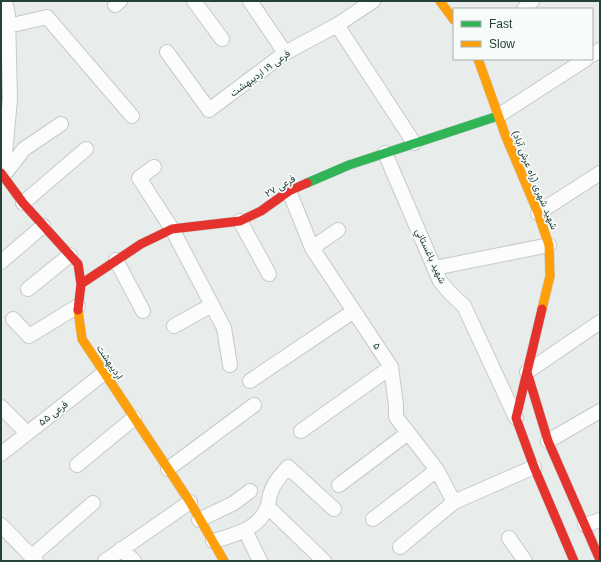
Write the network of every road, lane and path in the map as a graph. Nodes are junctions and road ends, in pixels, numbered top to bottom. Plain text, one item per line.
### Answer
1 (5, 1) edge
2 (194, 1) edge
3 (250, 1) edge
4 (373, 1) edge
5 (440, 1) edge
6 (453, 19) edge
7 (337, 25) junction
8 (8, 26) junction
9 (222, 39) dead end
10 (167, 52) dead end
11 (285, 53) junction
12 (478, 60) edge
13 (584, 60) edge
14 (132, 116) dead end
15 (498, 116) junction
16 (61, 124) dead end
17 (414, 143) junction
18 (86, 149) dead end
19 (385, 153) junction
20 (154, 167) dead end
21 (2, 175) edge
22 (598, 178) edge
23 (289, 191) junction
24 (23, 203) junction
25 (538, 213) junction
26 (240, 221) junction
27 (43, 226) junction
28 (172, 229) junction
29 (338, 230) dead end
30 (549, 245) junction
31 (312, 248) junction
32 (70, 255) junction
33 (116, 260) junction
34 (1, 262) edge
35 (435, 268) junction
36 (269, 274) dead end
37 (81, 284) junction
38 (28, 289) dead end
39 (212, 305) junction
40 (78, 306) junction
41 (144, 311) dead end
42 (354, 311) junction
43 (13, 318) dead end
44 (600, 322) edge
45 (174, 326) dead end
46 (230, 365) dead end
47 (391, 367) junction
48 (527, 372) junction
49 (104, 373) junction
50 (250, 381) dead end
51 (254, 405) dead end
52 (1, 407) edge
53 (600, 411) edge
54 (134, 418) junction
55 (516, 418) junction
56 (301, 431) dead end
57 (27, 433) junction
58 (408, 433) junction
59 (548, 441) junction
60 (1, 454) edge
61 (77, 465) dead end
62 (534, 467) junction
63 (168, 469) junction
64 (437, 470) junction
65 (339, 485) dead end
66 (250, 491) dead end
67 (190, 502) junction
68 (454, 502) junction
69 (93, 503) dead end
70 (268, 507) junction
71 (334, 509) dead end
72 (373, 519) dead end
73 (199, 520) junction
74 (600, 520) edge
75 (1, 525) edge
76 (585, 525) junction
77 (245, 530) junction
78 (509, 538) dead end
79 (213, 541) junction
80 (400, 547) dead end
81 (121, 549) junction
82 (33, 559) edge
83 (600, 560) edge
84 (105, 561) edge
85 (134, 561) edge
86 (224, 561) edge
87 (260, 561) edge
88 (324, 561) edge
89 (525, 561) edge
90 (574, 561) edge

1 - 8 street
2 - 9 street
3 - 11 street
4 - 7 street, فرعی ۱۹ اردیبهشت
5 - 6 street
7 - 11 street, فرعی ۱۹ اردیبهشت
7 - 17 street
8 - 14 street
8 - 21 street
10 - 11 street, فرعی ۱۹ اردیبهشت
12 - 15 street, شهید شهری (راه عرش آباد)
13 - 15 street
15 - 17 street, فرعی ۲۷
15 - 25 street, شهید شهری (راه عرش آباد)
16 - 21 street
17 - 19 street, فرعی ۲۷
18 - 24 street
19 - 23 street, فرعی ۲۷
19 - 35 street, شهيد باغستاني
20 - 28 street
21 - 24 street, اردیبهشت
22 - 25 street
23 - 26 street, فرعی ۲۷
23 - 31 street, ۵
24 - 27 street, اردیبهشت
25 - 30 street, شهید شهری (راه عرش آباد)
26 - 28 street, فرعی ۲۷
26 - 36 street
27 - 32 street, اردیبهشت
27 - 34 street
28 - 33 street, فرعی ۲۷
28 - 39 street
29 - 31 street
30 - 35 street
30 - 48 street, شهید شهری (راه عرش آباد)
31 - 42 street, ۵
32 - 37 street, اردیبهشت
32 - 38 street
33 - 37 street, فرعی ۲۷
33 - 41 street
35 - 55 street, شهيد باغستاني
37 - 40 street, اردیبهشت
39 - 45 street
39 - 46 street
40 - 43 street
40 - 49 street, اردیبهشت
42 - 47 street, ۵
42 - 50 street
44 - 48 street
47 - 56 street
47 - 58 street, ۵
48 - 55 street, شهید شهری (راه عرش آباد)
48 - 59 street
49 - 54 street, اردیبهشت
49 - 57 street, فرعی ۵۵
51 - 63 street
52 - 57 street
53 - 59 street
54 - 61 street
54 - 63 street, اردیبهشت
55 - 62 street
57 - 60 street, فرعی ۵۵
58 - 64 street, ۵
58 - 65 street
59 - 76 street
62 - 68 street
62 - 90 street
63 - 67 street, اردیبهشت
64 - 68 street, ۵
64 - 72 street
66 - 73 street
67 - 73 street, اردیبهشت
67 - 81 street
68 - 80 street
69 - 82 street
70 - 71 street
70 - 77 street
70 - 88 street
73 - 79 street, اردیبهشت
74 - 76 street
75 - 82 street
76 - 83 street
77 - 79 street
77 - 87 street
78 - 89 street
79 - 86 street, اردیبهشت
81 - 84 street
81 - 85 street

